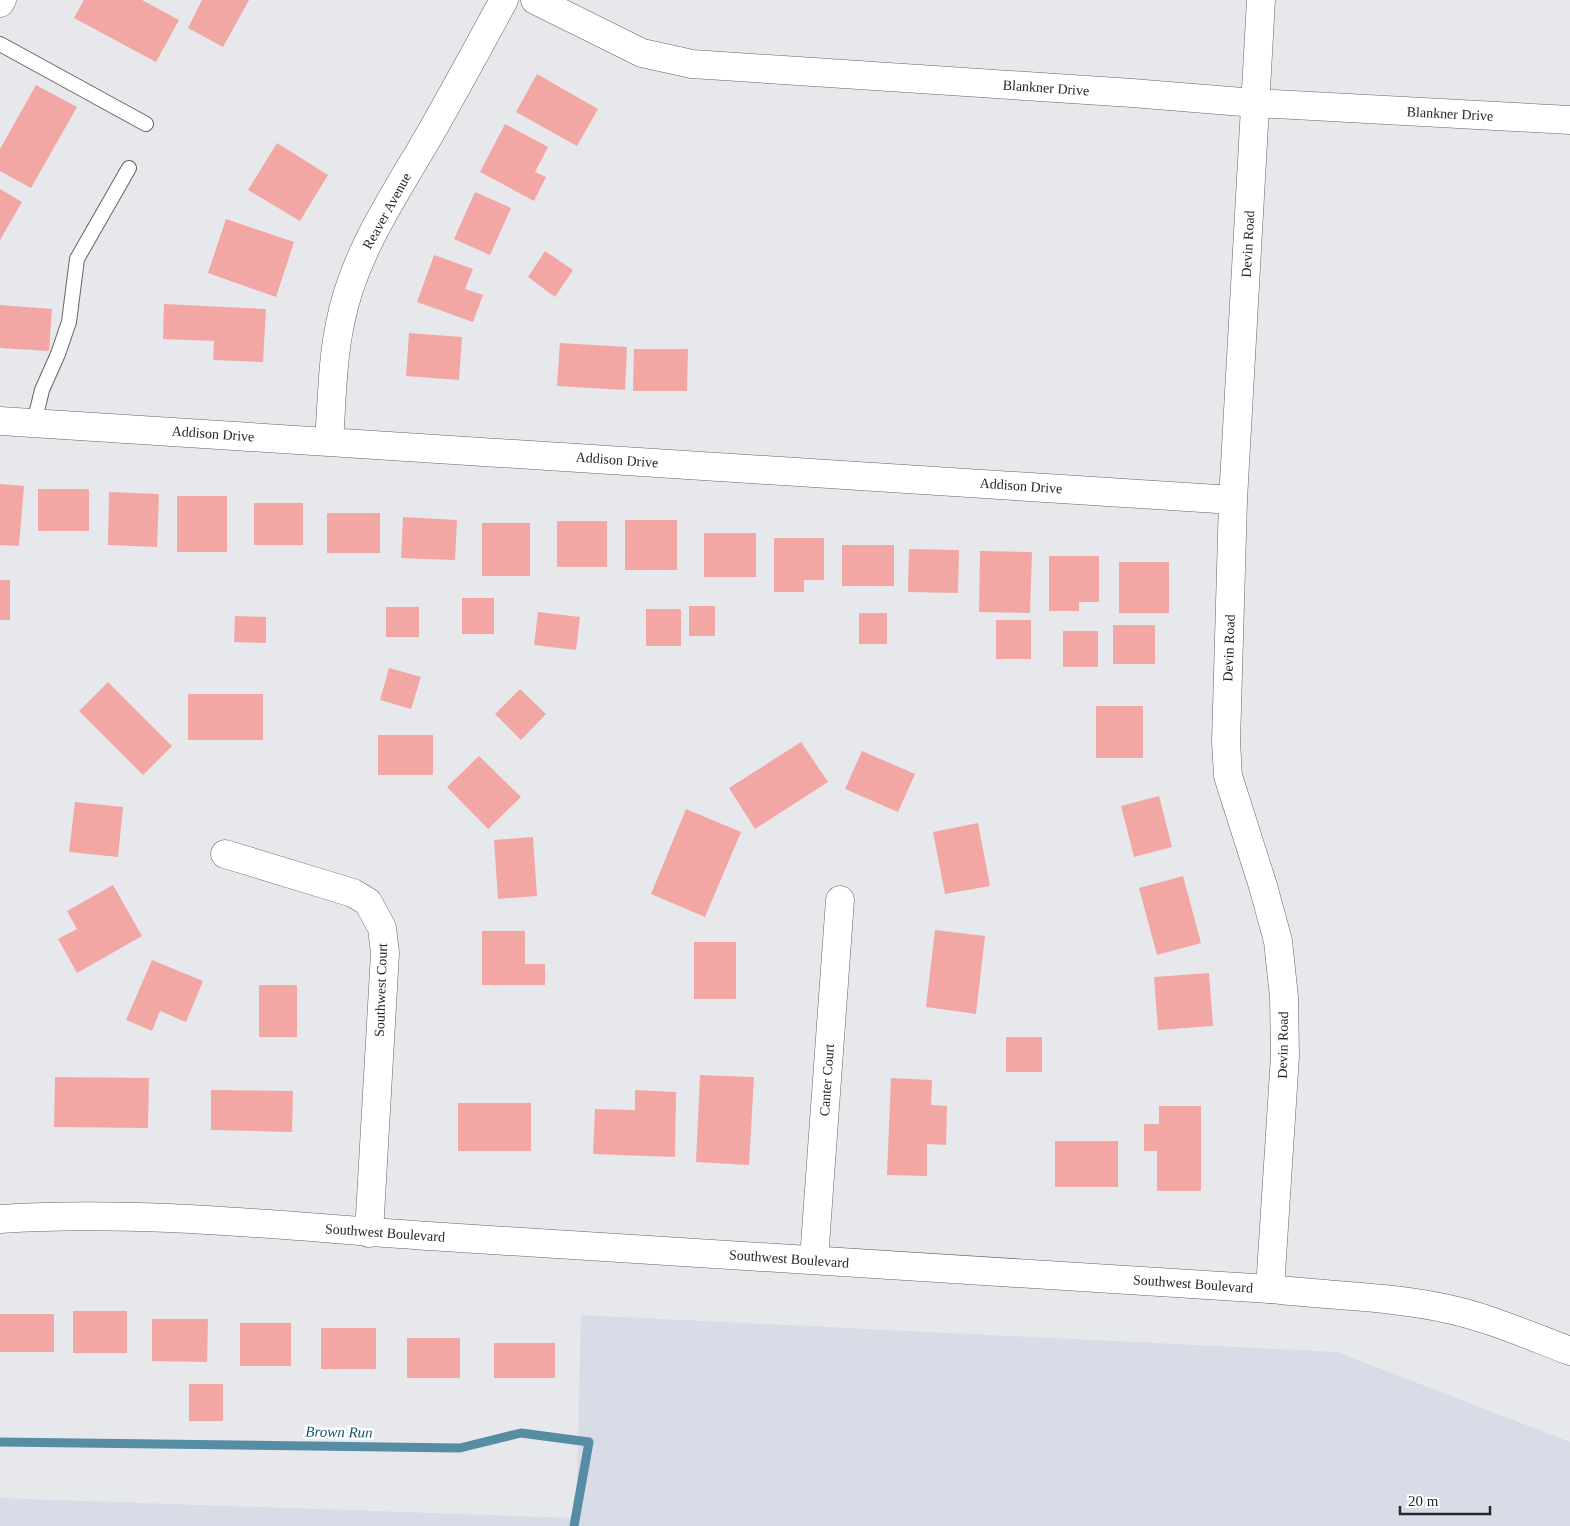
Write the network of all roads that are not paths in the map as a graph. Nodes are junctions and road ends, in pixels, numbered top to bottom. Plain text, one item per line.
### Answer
1 (504, 0) edge
2 (535, 0) edge
3 (1261, 0) edge
4 (0, 44) edge
5 (1255, 103) junction
6 (1570, 120) edge
7 (146, 124) dead end
8 (129, 168) dead end
9 (0, 421) edge
10 (34, 423) junction
11 (329, 441) junction
12 (1233, 500) junction
13 (225, 854) dead end
14 (840, 900) dead end
15 (0, 1219) edge
16 (369, 1233) junction
17 (814, 1259) junction
18 (1270, 1289) junction
19 (1569, 1349) edge

1 - 11 street, Reaver Avenue
2 - 5 street, Blankner Drive
3 - 5 street, Devin Road
4 - 7 lane
5 - 6 street, Blankner Drive
5 - 12 street, Devin Road
8 - 10 lane
9 - 10 street, Addison Drive
10 - 11 street, Addison Drive
11 - 12 street, Addison Drive
12 - 18 street, Devin Road
13 - 16 street, Southwest Court
14 - 17 street, Canter Court
15 - 16 street, Southwest Boulevard
16 - 17 street, Southwest Boulevard
17 - 18 street, Southwest Boulevard
18 - 19 street, Southwest Boulevard

